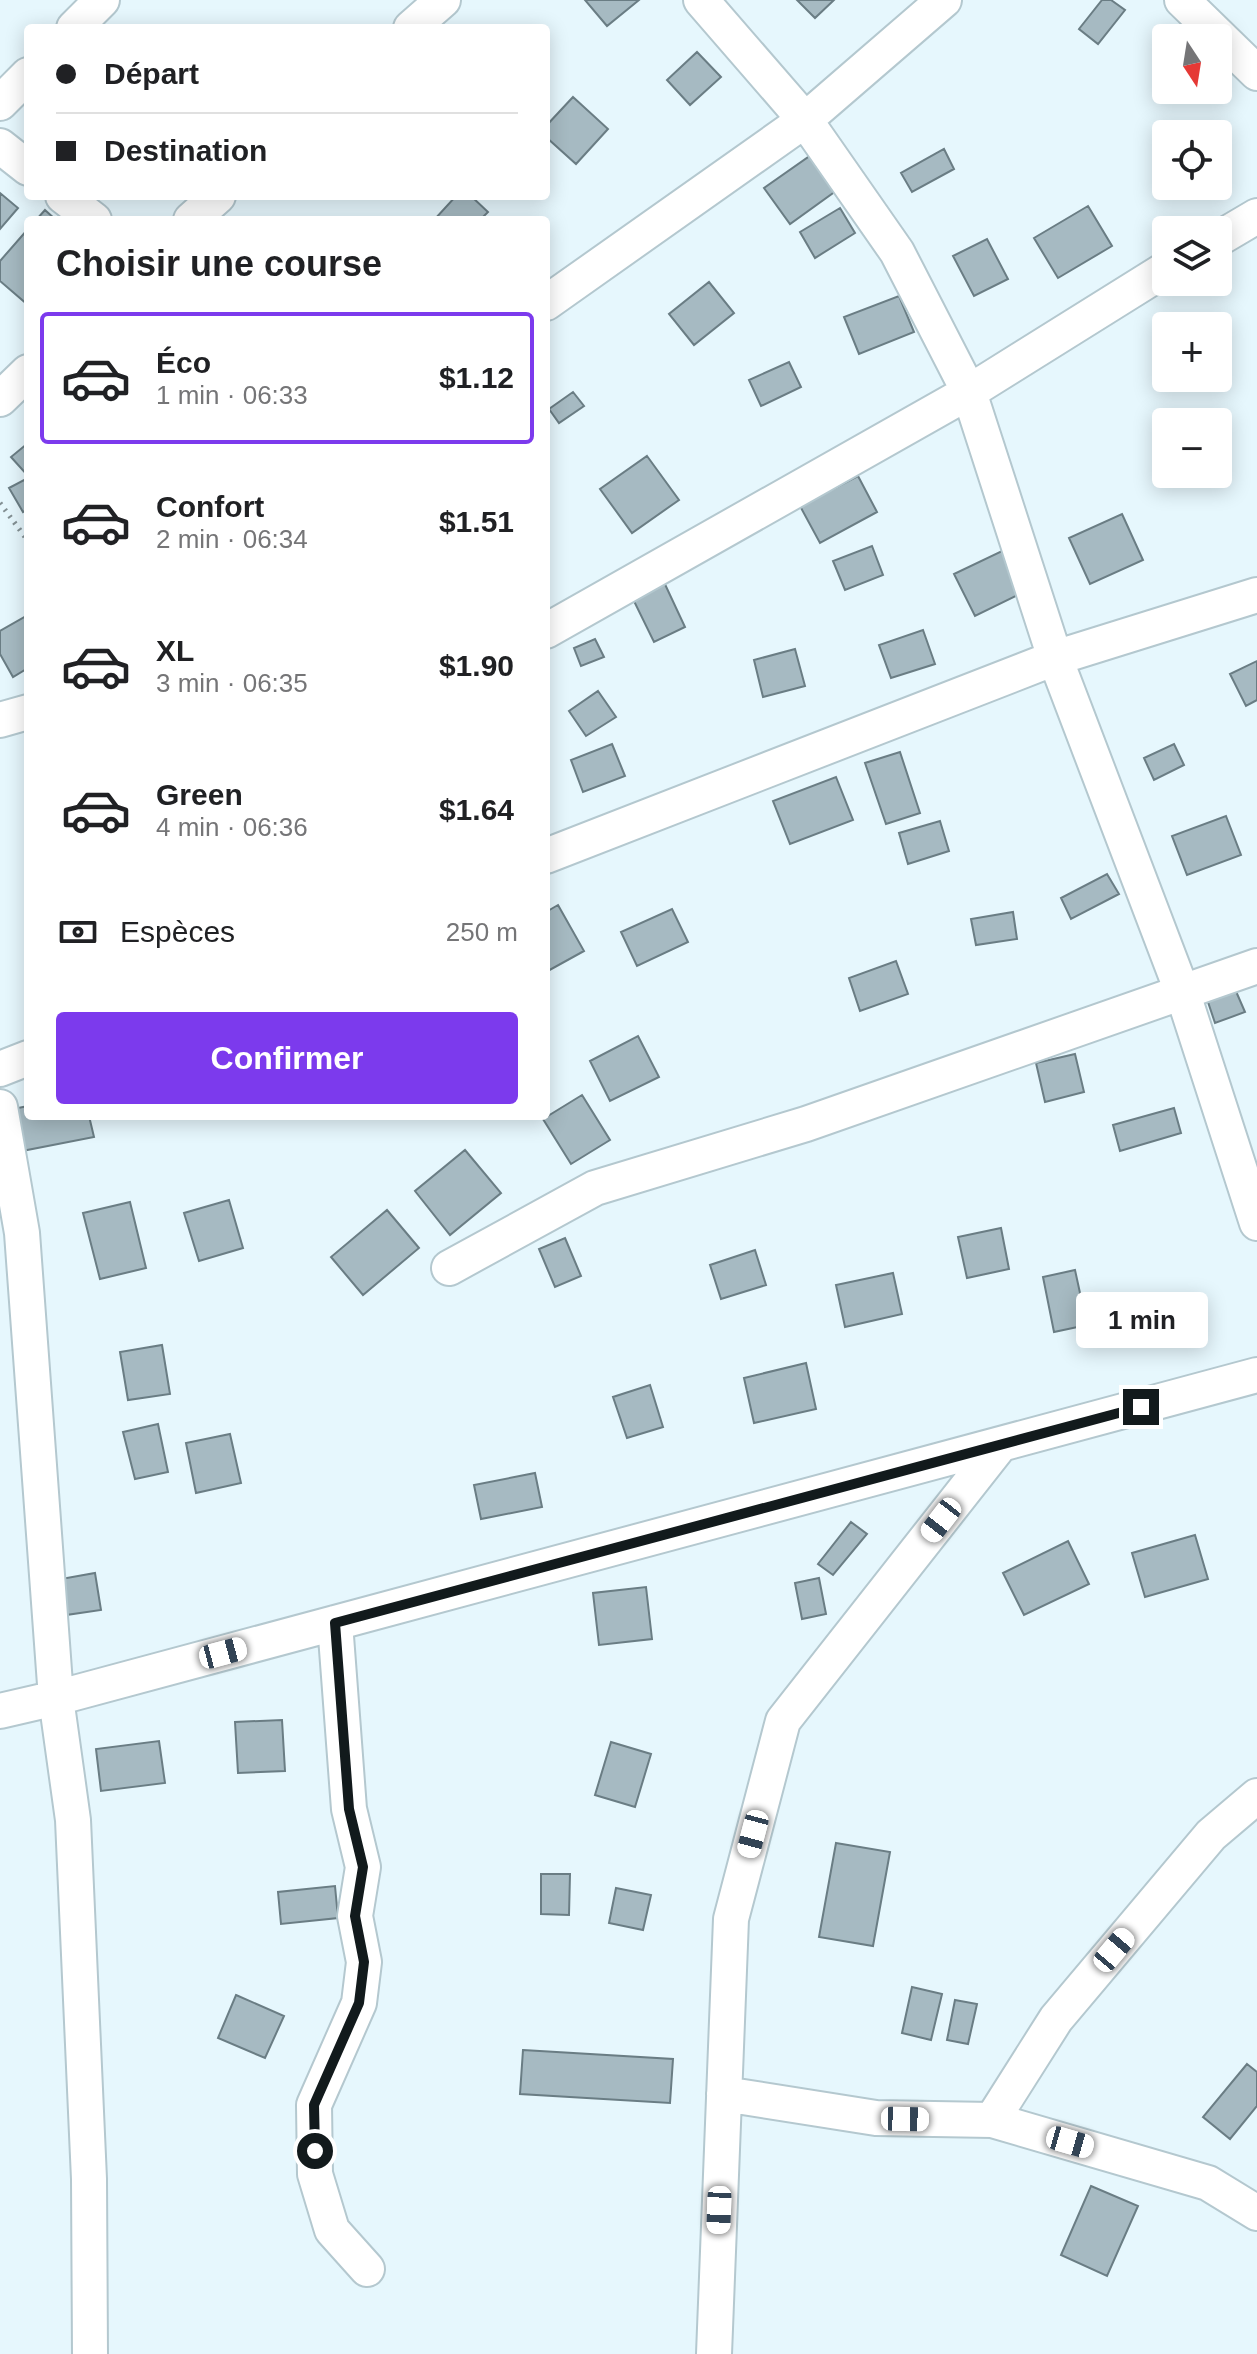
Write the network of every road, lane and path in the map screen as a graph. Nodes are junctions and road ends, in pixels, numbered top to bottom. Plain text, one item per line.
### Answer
1 (102, 0) edge
2 (443, 0) edge
3 (701, 0) edge
4 (944, 0) edge
5 (1182, 0) edge
6 (78, 24) edge
7 (416, 24) edge
8 (1257, 73) edge
9 (24, 79) edge
10 (0, 103) edge
11 (805, 120) junction
12 (0, 146) edge
13 (24, 165) edge
14 (68, 200) edge
15 (214, 200) edge
16 (89, 216) edge
17 (196, 216) edge
18 (1257, 216) edge
19 (1232, 231) edge
20 (1152, 278) edge
21 (550, 300) edge
22 (24, 376) edge
23 (969, 392) junction
24 (0, 399) edge
25 (0, 503) edge
26 (24, 536) edge
27 (1257, 595) edge
28 (550, 629) edge
29 (1055, 658) junction
30 (24, 713) edge
31 (0, 720) edge
32 (550, 854) edge
33 (1257, 966) edge
34 (1183, 994) junction
35 (24, 1060) edge
36 (0, 1069) edge
37 (0, 1107) edge
38 (1257, 1223) edge
39 (449, 1268) dead end
40 (1257, 1375) edge
41 (1000, 1445) junction
42 (335, 1623) junction
43 (56, 1698) junction
44 (0, 1711) edge
45 (1257, 1796) edge
46 (724, 2094) junction
47 (992, 2120) junction
48 (1257, 2213) edge
49 (367, 2269) dead end
50 (90, 2354) edge
51 (714, 2354) edge

1 - 6 street
2 - 7 street
3 - 11 street
4 - 11 street
5 - 8 street
9 - 10 street
11 - 21 street
11 - 23 street
12 - 13 street
14 - 16 street
15 - 17 street
18 - 19 street
20 - 23 street
22 - 24 street
23 - 28 street
23 - 29 street
25 - 26 path
27 - 29 street
29 - 32 street
29 - 34 street
30 - 31 street
33 - 34 street
34 - 38 street
34 - 39 street
35 - 36 street
37 - 43 street
40 - 41 street
41 - 42 street
41 - 46 street
42 - 43 street
42 - 49 street
43 - 44 street
43 - 50 street
45 - 47 street
46 - 47 street
46 - 51 street
47 - 48 street

